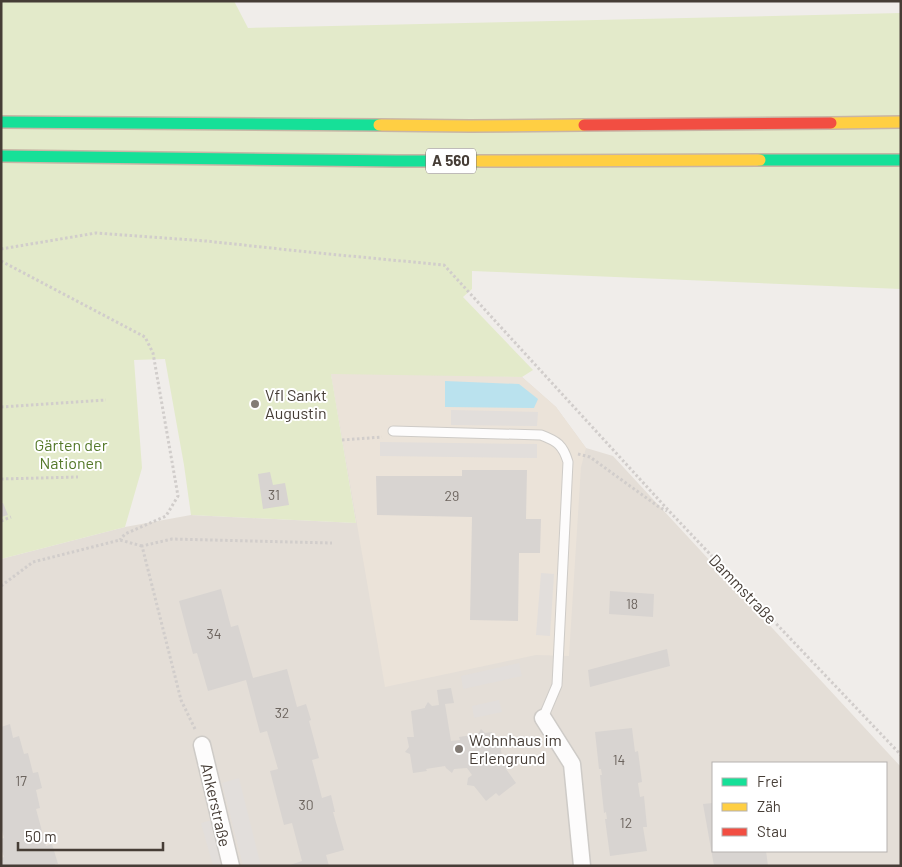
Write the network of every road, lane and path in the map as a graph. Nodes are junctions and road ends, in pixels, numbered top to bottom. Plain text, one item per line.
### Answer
1 (1, 122) edge
2 (901, 122) edge
3 (1, 156) edge
4 (901, 160) edge
5 (1, 249) edge
6 (1, 261) edge
7 (106, 400) dead end
8 (1, 407) edge
9 (393, 431) joint
10 (342, 440) dead end
11 (565, 451) junction
12 (78, 477) dead end
13 (1, 479) edge
14 (670, 512) junction
15 (11, 517) dead end
16 (1, 521) edge
17 (120, 540) junction
18 (332, 543) dead end
19 (142, 546) junction
20 (1, 586) edge
21 (543, 718) joint
22 (202, 745) joint
23 (901, 755) edge
24 (230, 866) edge
25 (582, 866) edge

1 - 2 highway, A 560
3 - 4 highway, A 560
5 - 14 path
6 - 17 path
7 - 8 path
9 - 10 path
9 - 11 lane
11 - 14 path, Dammstraße
11 - 21 lane
12 - 13 path
14 - 23 path, Dammstraße
15 - 16 path
17 - 19 path
17 - 20 path
18 - 19 path
19 - 22 path
21 - 25 street
22 - 24 street, Ankerstraße

